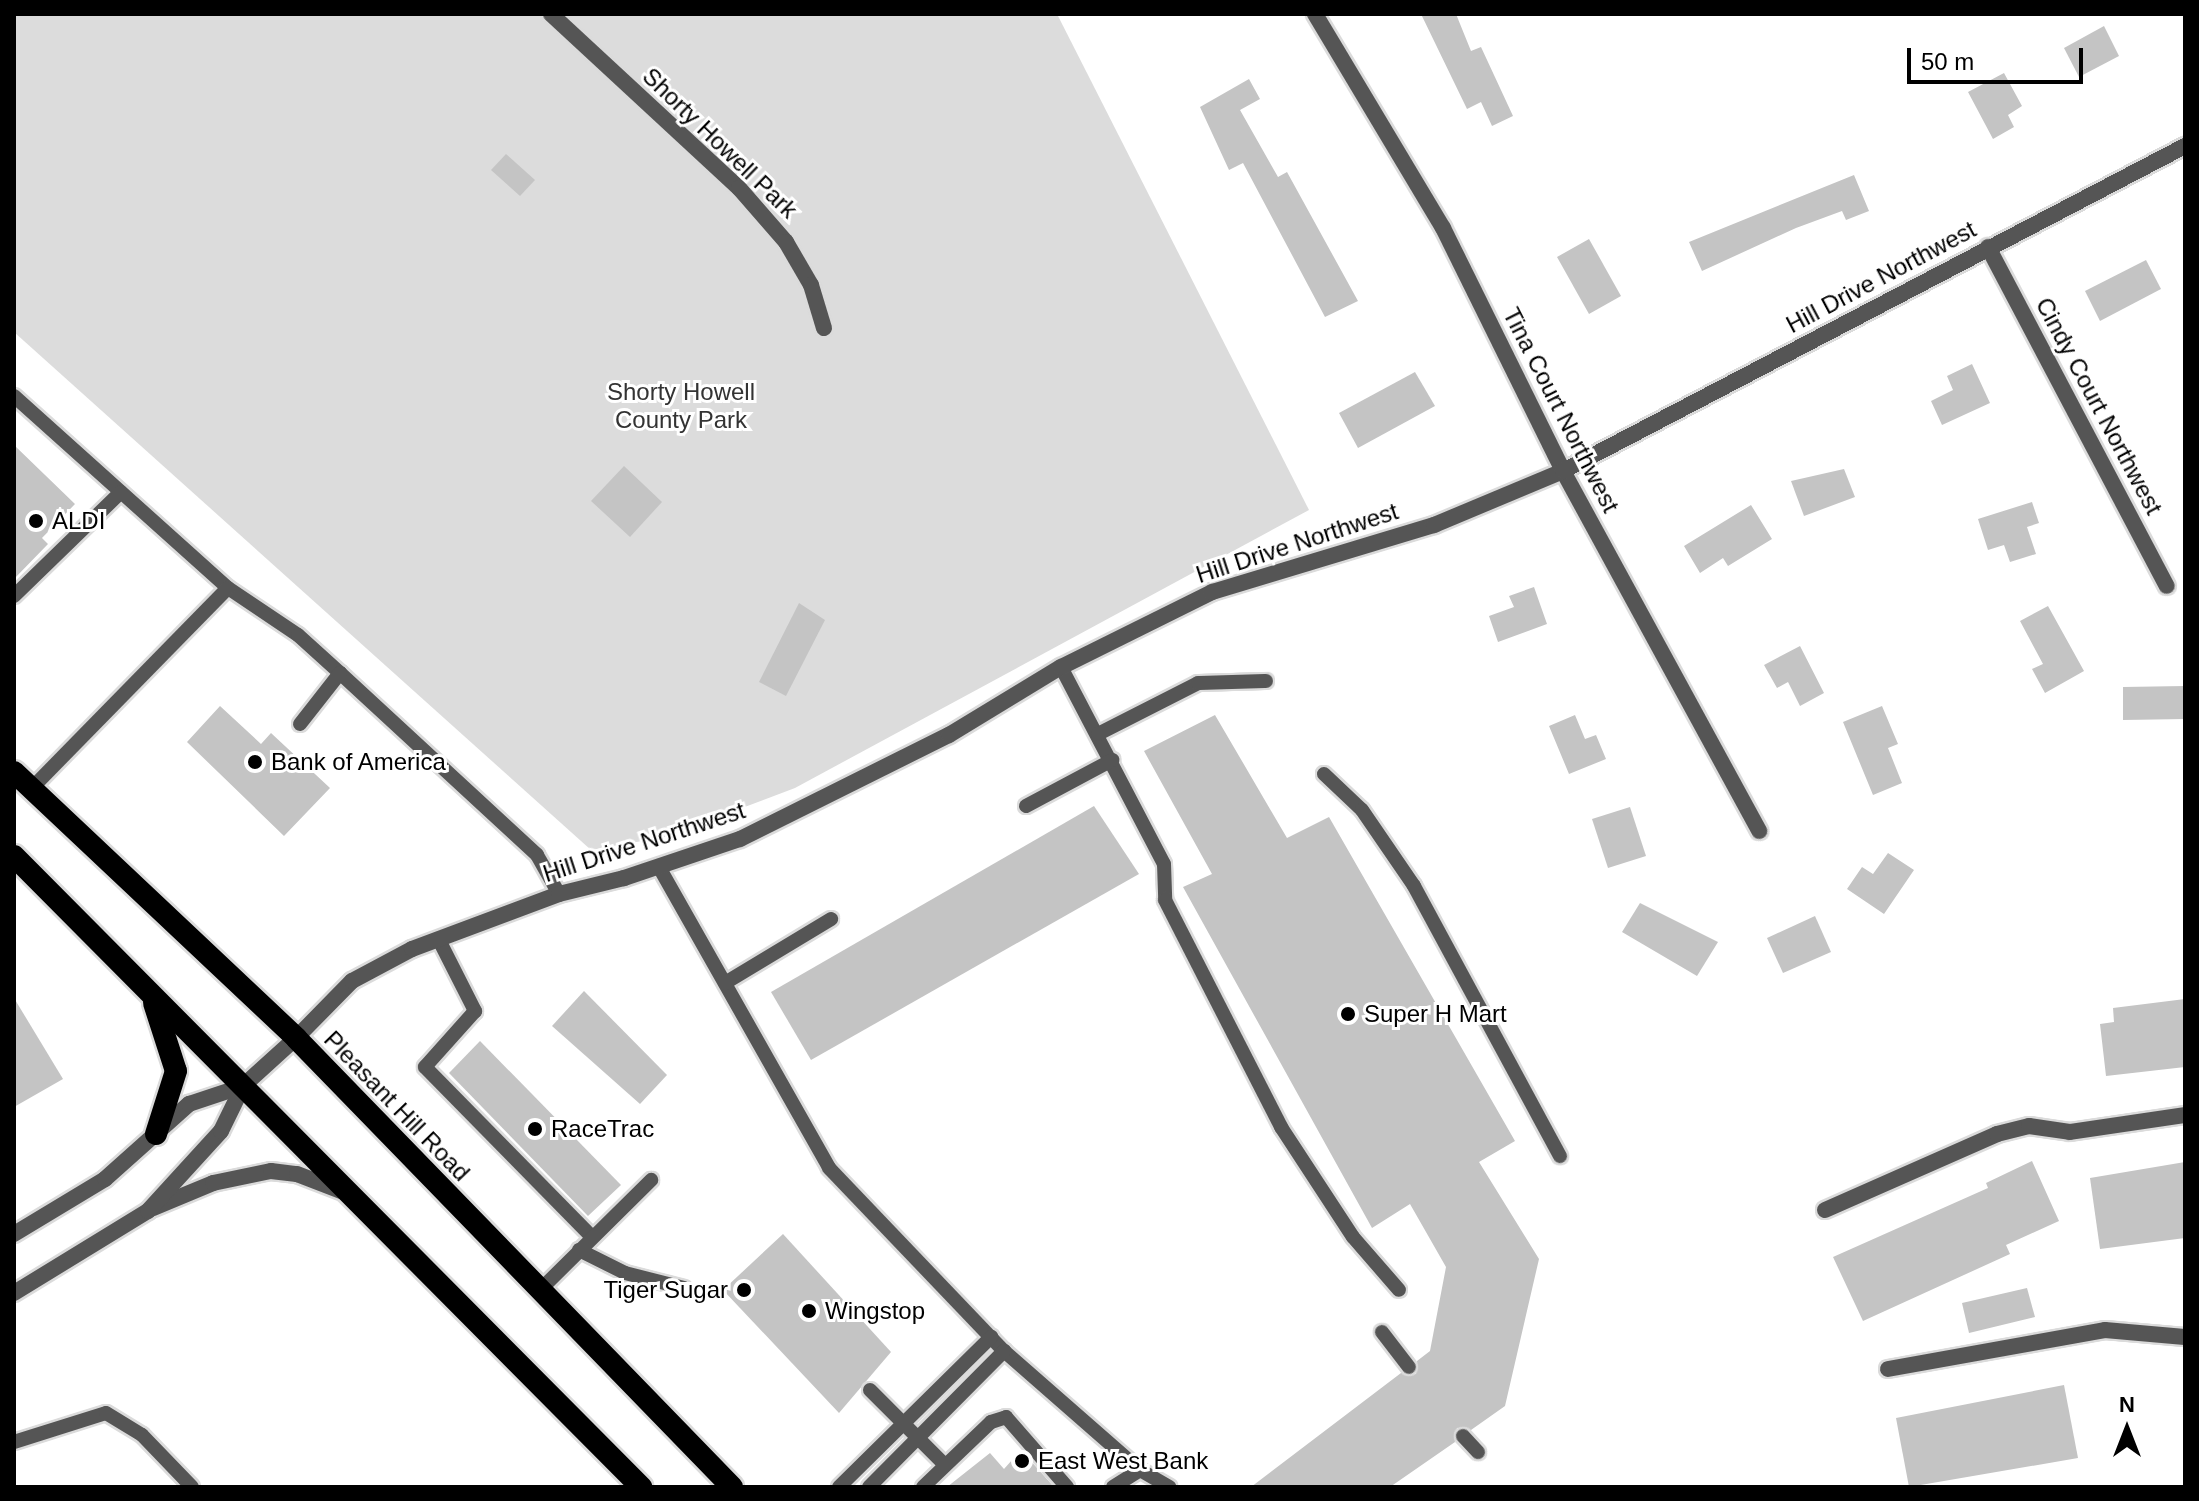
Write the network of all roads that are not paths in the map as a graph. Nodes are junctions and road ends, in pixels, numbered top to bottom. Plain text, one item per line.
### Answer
1 (551, 14) edge
2 (1315, 14) edge
3 (2185, 146) edge
4 (1988, 247) junction
5 (824, 328) dead end
6 (14, 396) edge
7 (1563, 471) junction
8 (121, 492) junction
9 (2167, 586) dead end
10 (228, 588) junction
11 (14, 596) edge
12 (1061, 667) junction
13 (340, 673) junction
14 (1266, 681) dead end
15 (300, 724) dead end
16 (1098, 734) junction
17 (1112, 760) junction
18 (14, 772) edge
19 (1324, 774) dead end
20 (31, 789) junction
21 (1026, 806) dead end
22 (1759, 831) dead end
23 (14, 856) edge
24 (659, 867) junction
25 (559, 894) junction
26 (831, 919) dead end
27 (439, 940) junction
28 (725, 983) junction
29 (151, 994) junction
30 (296, 1038) junction
31 (243, 1086) junction
32 (2185, 1115) edge
33 (156, 1134) junction
34 (1560, 1156) dead end
35 (651, 1180) dead end
36 (351, 1194) junction
37 (1825, 1210) dead end
38 (148, 1211) junction
39 (14, 1234) edge
40 (592, 1237) junction
41 (579, 1250) junction
42 (684, 1288) dead end
43 (1399, 1290) dead end
44 (539, 1291) junction
45 (14, 1293) edge
46 (1382, 1332) dead end
47 (991, 1337) junction
48 (2185, 1337) edge
49 (1004, 1351) junction
50 (1409, 1367) dead end
51 (1888, 1369) dead end
52 (870, 1390) dead end
53 (903, 1423) junction
54 (1463, 1436) dead end
55 (918, 1438) junction
56 (14, 1442) edge
57 (1478, 1452) dead end
58 (943, 1463) junction
59 (1140, 1470) junction
60 (192, 1487) edge
61 (641, 1487) edge
62 (732, 1487) edge
63 (839, 1487) edge
64 (869, 1487) edge
65 (923, 1487) edge
66 (1067, 1487) edge
67 (1113, 1487) edge
68 (1169, 1487) edge

1 - 5 street, Shorty Howell Park
2 - 7 street, Tina Court Northwest
3 - 4 street, Hill Drive Northwest
4 - 7 street, Hill Drive Northwest
4 - 9 street, Cindy Court Northwest
6 - 8 lane
7 - 12 street, Hill Drive Northwest
7 - 22 street, Tina Court Northwest
8 - 10 lane
8 - 11 lane
10 - 13 lane
10 - 20 lane
12 - 16 lane
12 - 24 street, Hill Drive Northwest
13 - 15 lane
13 - 25 lane
14 - 16 lane
16 - 17 lane
17 - 21 lane
17 - 43 lane
18 - 20 highway, Pleasant Hill Road
19 - 34 lane
20 - 30 highway, Pleasant Hill Road
23 - 29 highway
24 - 25 street, Hill Drive Northwest
24 - 28 lane
25 - 27 street, Hill Drive Northwest
26 - 28 lane
27 - 30 street, Hill Drive Northwest
27 - 40 lane
28 - 47 lane
29 - 31 highway
29 - 33 highway
30 - 31 street, Hill Drive Northwest
30 - 44 highway, Pleasant Hill Road
31 - 33 street
31 - 36 highway
31 - 38 street
32 - 37 street
33 - 39 street
35 - 40 lane
36 - 38 street
36 - 61 highway
38 - 45 street
40 - 41 lane
41 - 42 lane
41 - 44 lane
44 - 62 highway, Pleasant Hill Road
46 - 50 lane
47 - 49 lane
47 - 53 lane
48 - 51 street
49 - 55 lane
49 - 59 lane
52 - 53 lane
53 - 55 lane
53 - 63 lane
54 - 57 lane
55 - 58 lane
55 - 64 lane
56 - 60 lane
58 - 65 lane
58 - 66 lane
59 - 67 lane
59 - 68 lane

